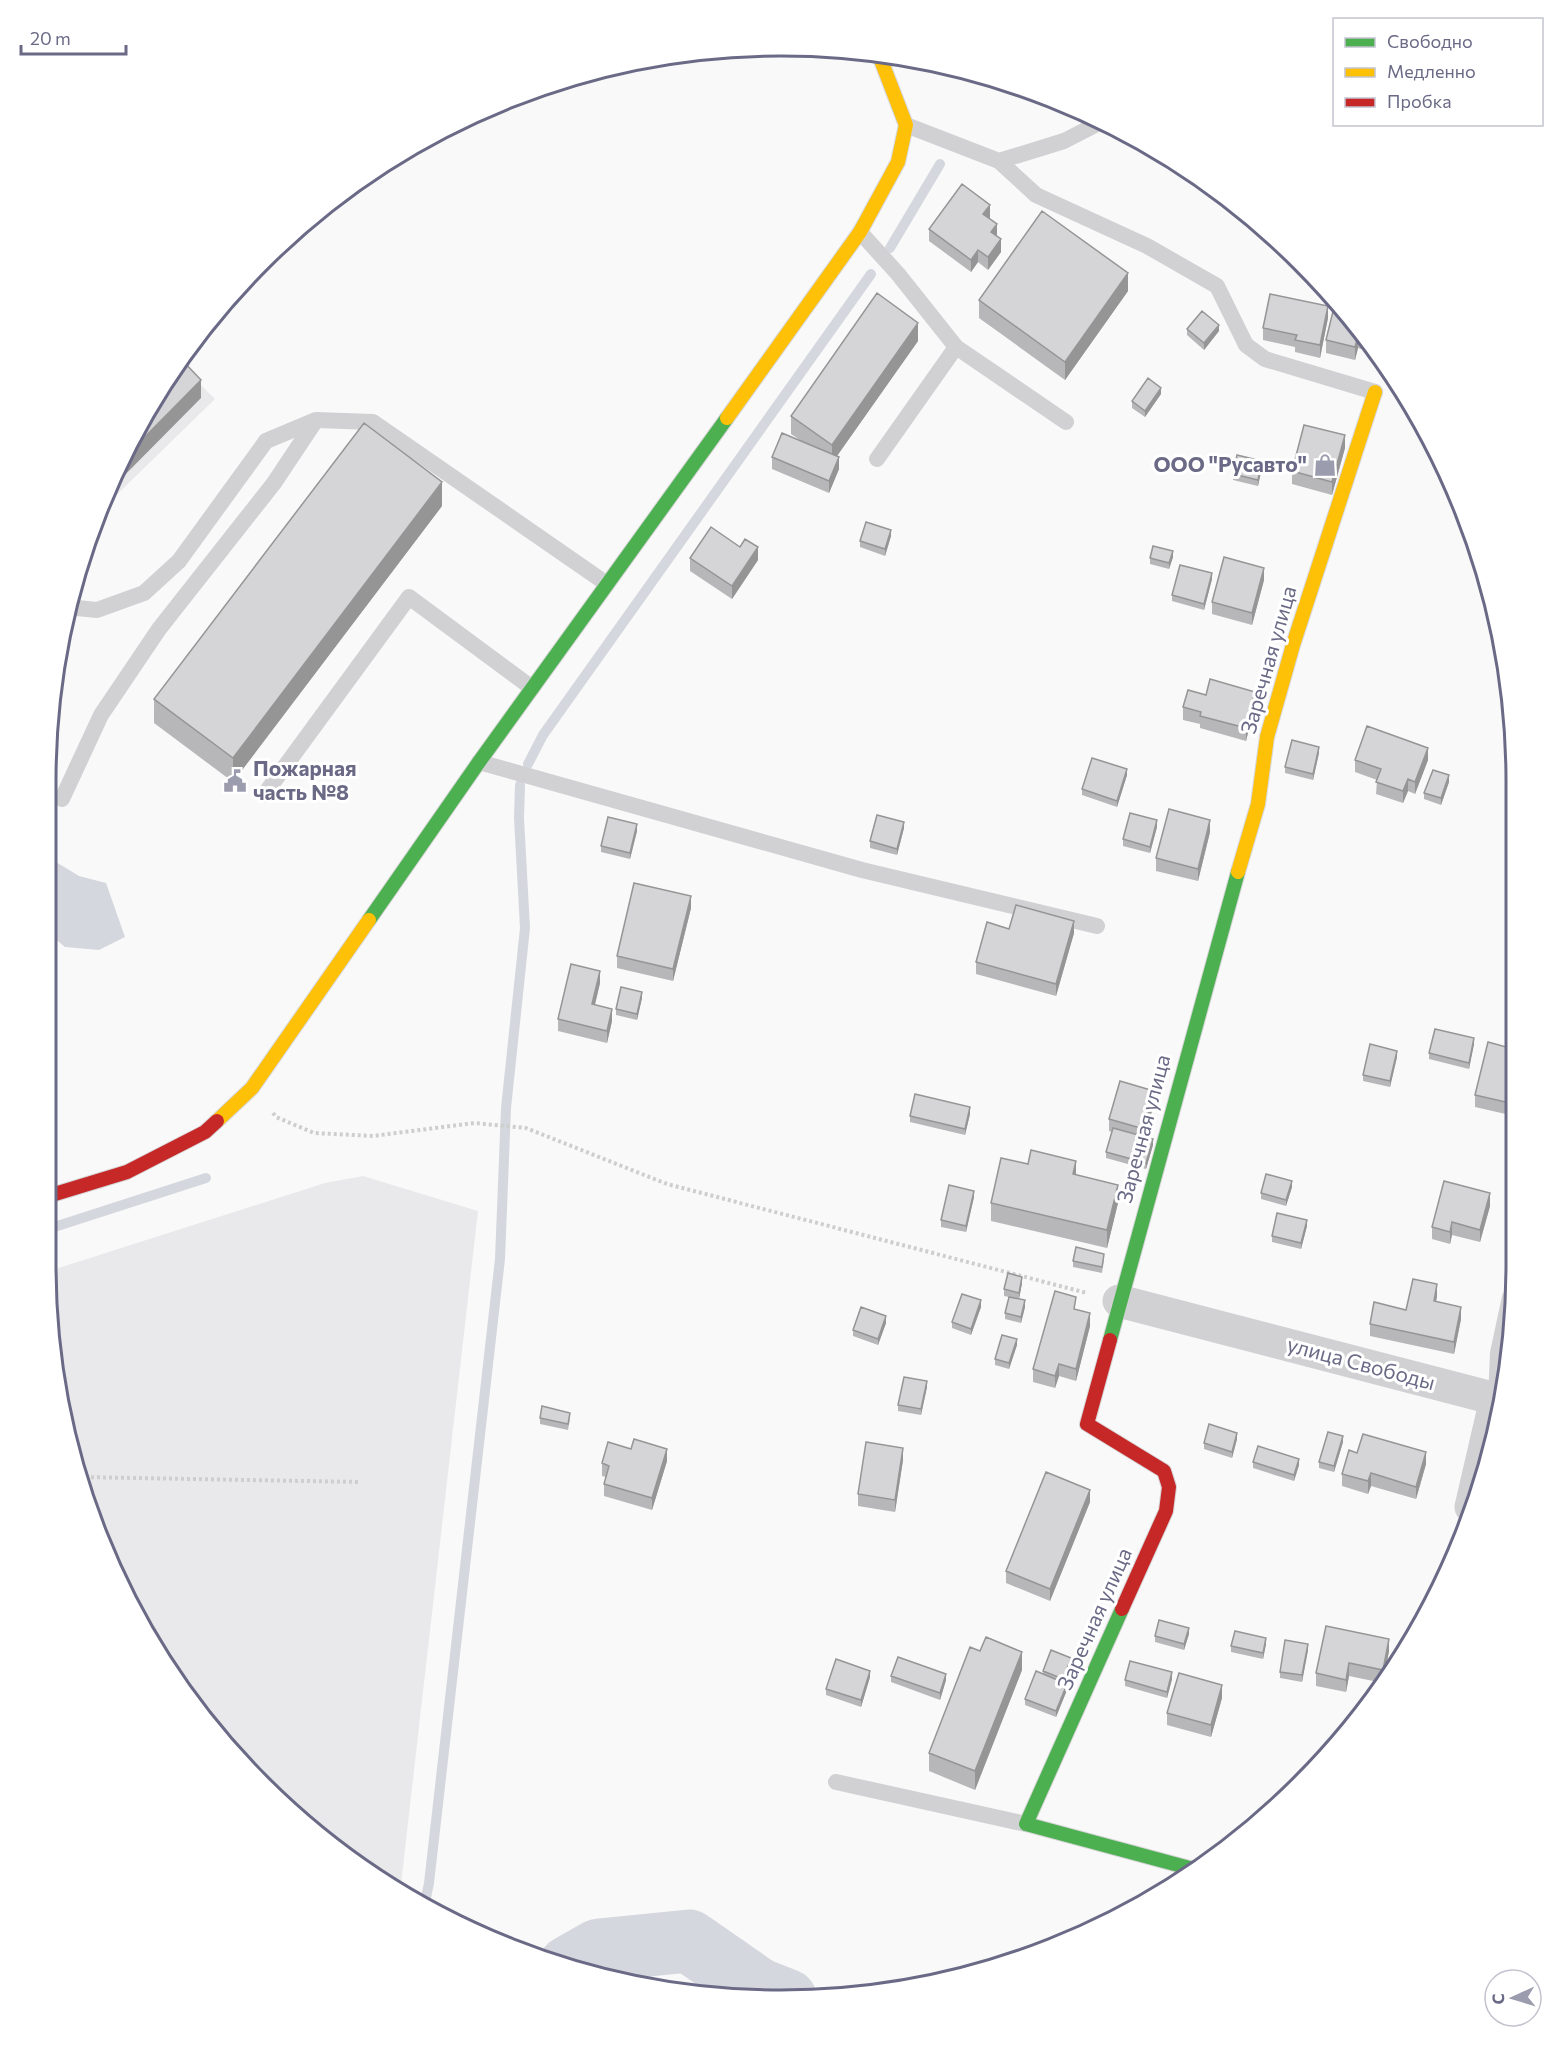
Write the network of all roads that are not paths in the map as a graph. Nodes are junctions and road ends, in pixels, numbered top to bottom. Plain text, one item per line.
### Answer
1 (882, 63) edge
2 (906, 125) junction
3 (1093, 126) edge
4 (999, 161) junction
5 (860, 232) junction
6 (956, 347) junction
7 (1375, 392) joint
8 (316, 420) junction
9 (1066, 422) dead end
10 (877, 459) dead end
11 (607, 584) junction
12 (76, 608) edge
13 (532, 688) junction
14 (478, 762) junction
15 (264, 795) dead end
16 (62, 799) dead end
17 (1097, 926) dead end
18 (56, 1194) edge
19 (1119, 1301) junction
20 (1501, 1337) edge
21 (1497, 1372) edge
22 (1493, 1398) edge
23 (836, 1782) dead end
24 (1026, 1824) junction
25 (1185, 1867) edge

1 - 2 street
2 - 4 lane
2 - 5 street
3 - 4 lane
4 - 7 lane
5 - 6 lane
5 - 11 street
6 - 9 lane
6 - 10 lane
7 - 19 street, Заречная улица
8 - 11 lane
8 - 12 lane
8 - 16 lane
11 - 13 street
13 - 14 street
13 - 15 lane
14 - 17 lane
14 - 18 street
19 - 22 street, улица Свободы
19 - 24 street, Заречная улица
20 - 21 lane
23 - 24 lane
24 - 25 street

